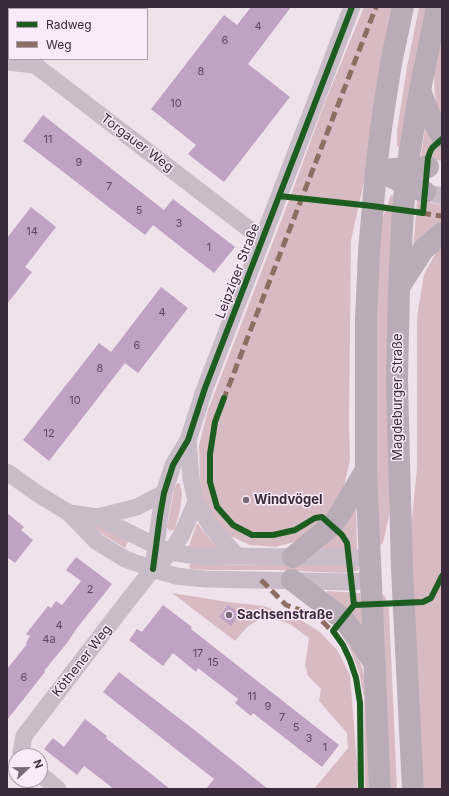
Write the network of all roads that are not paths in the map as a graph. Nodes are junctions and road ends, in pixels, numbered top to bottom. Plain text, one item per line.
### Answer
1 (352, 7) edge
2 (403, 7) edge
3 (437, 7) edge
4 (7, 62) edge
5 (420, 90) junction
6 (442, 136) edge
7 (376, 170) junction
8 (425, 179) edge
9 (442, 234) edge
10 (262, 239) junction
11 (399, 288) junction
12 (188, 440) junction
13 (366, 470) junction
14 (7, 472) edge
15 (164, 493) junction
16 (196, 502) junction
17 (69, 513) junction
18 (98, 517) junction
19 (164, 549) junction
20 (237, 556) junction
21 (293, 557) junction
22 (153, 569) junction
23 (370, 569) junction
24 (402, 569) junction
25 (292, 580) junction
26 (375, 664) junction
27 (22, 748) edge
28 (48, 781) edge
29 (58, 789) edge
30 (380, 789) edge
31 (413, 789) edge

1 - 10 street, Leipziger Straße
2 - 7 main road
3 - 5 main road, Magdeburger Straße
4 - 10 street, Torgauer Weg
5 - 6 main road
5 - 8 main road, Magdeburger Straße
7 - 8 main road
7 - 13 main road
8 - 11 main road, Magdeburger Straße
9 - 11 main road
10 - 12 street, Leipziger Straße
11 - 24 main road, Magdeburger Straße
12 - 15 street, Leipziger Straße
12 - 16 street, Leipziger Straße
13 - 21 main road
13 - 23 main road
14 - 17 street
15 - 18 street
15 - 19 street, Leipziger Straße
16 - 19 street
16 - 20 street, Leipziger Straße
17 - 18 street
17 - 22 street
18 - 19 street
19 - 20 street
19 - 22 street
20 - 21 street
21 - 23 street
22 - 25 street
22 - 27 street, Köthener Weg
23 - 24 main road
23 - 25 street
23 - 26 main road
24 - 31 main road, Magdeburger Straße
25 - 26 main road
26 - 30 main road
28 - 29 street

